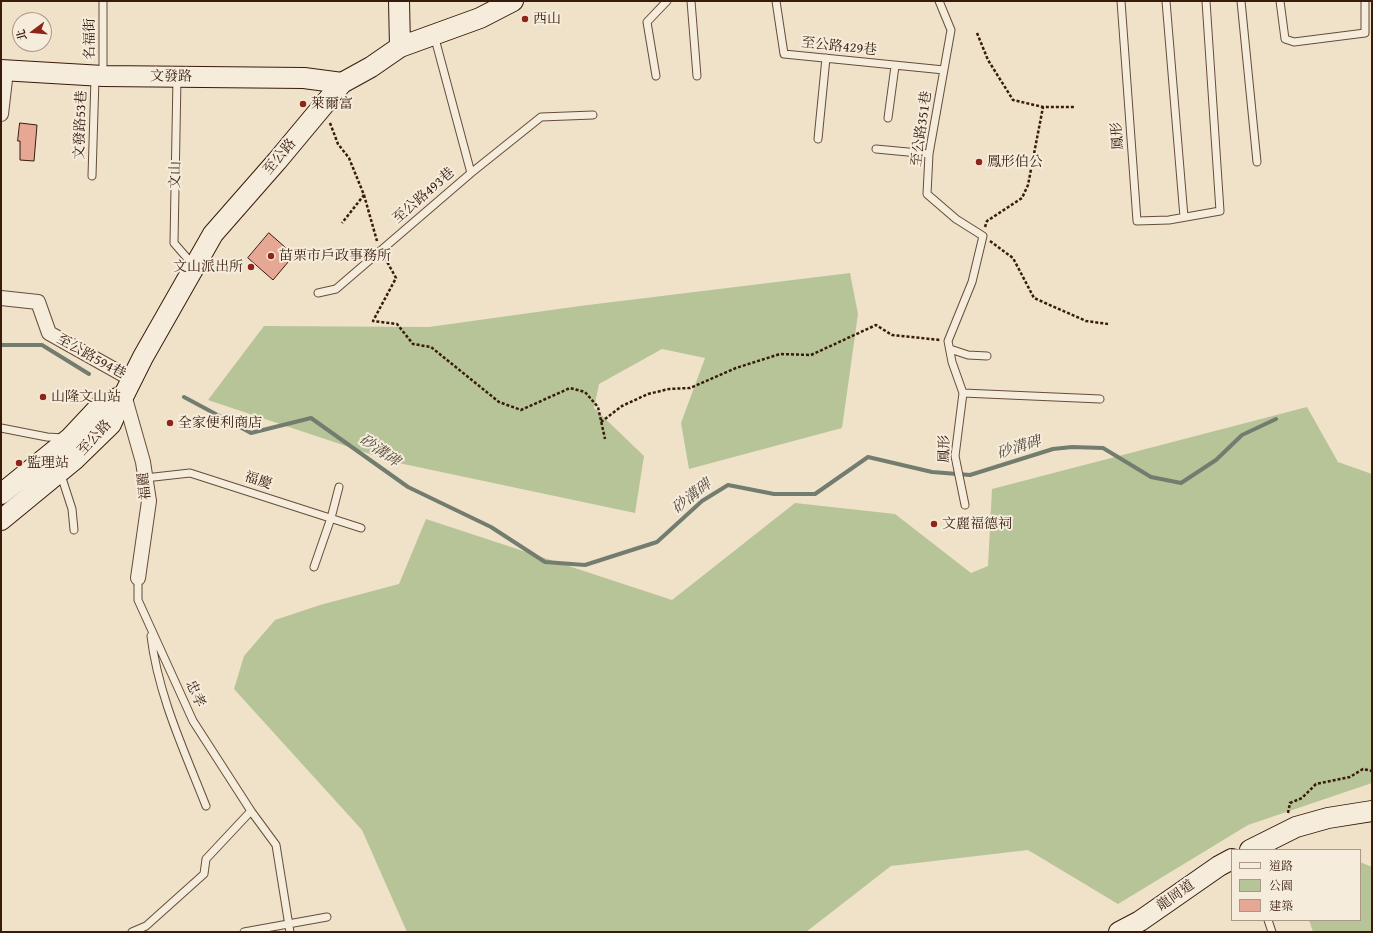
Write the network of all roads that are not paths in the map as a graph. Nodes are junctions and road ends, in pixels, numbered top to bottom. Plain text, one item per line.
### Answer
1 (103, 1) edge
2 (399, 1) edge
3 (513, 1) edge
4 (667, 1) edge
5 (691, 1) edge
6 (776, 1) edge
7 (939, 1) edge
8 (1121, 1) edge
9 (1166, 1) edge
10 (1206, 1) edge
11 (1241, 1) edge
12 (1280, 1) edge
13 (1365, 1) edge
14 (434, 35) junction
15 (400, 47) junction
16 (826, 58) junction
17 (895, 66) junction
18 (4, 70) edge
19 (944, 70) junction
20 (99, 76) junction
21 (656, 76) dead end
22 (697, 76) dead end
23 (177, 77) junction
24 (342, 83) junction
25 (1, 114) edge
26 (593, 115) dead end
27 (888, 118) dead end
28 (818, 139) dead end
29 (876, 149) dead end
30 (929, 154) junction
31 (1257, 162) dead end
32 (471, 173) junction
33 (92, 176) dead end
34 (1184, 217) junction
35 (194, 266) junction
36 (318, 293) dead end
37 (1, 298) edge
38 (948, 341) joint
39 (950, 349) junction
40 (986, 356) dead end
41 (127, 387) junction
42 (962, 393) junction
43 (1100, 399) dead end
44 (1, 428) edge
45 (78, 444) junction
46 (60, 472) junction
47 (145, 478) junction
48 (339, 487) dead end
49 (1, 494) edge
50 (965, 505) dead end
51 (331, 518) junction
52 (1, 520) edge
53 (361, 528) dead end
54 (74, 530) dead end
55 (314, 567) dead end
56 (138, 578) joint
57 (150, 628) junction
58 (206, 806) dead end
59 (251, 811) junction
60 (1372, 811) edge
61 (1252, 849) edge
62 (1231, 860) edge
63 (327, 917) dead end
64 (1268, 921) edge
65 (289, 923) junction
66 (1143, 926) edge
67 (132, 932) edge
68 (244, 932) edge
69 (290, 932) edge
70 (1119, 932) edge
71 (1272, 932) edge

1 - 20 lane, 名福街
2 - 15 street
3 - 14 street, 至公路
4 - 21 lane
5 - 22 lane
6 - 16 lane, 至公路429巷
7 - 19 lane, 至公路351巷
8 - 34 lane, 鳳形
9 - 34 lane
10 - 34 lane, 鳳形
11 - 31 lane
12 - 13 lane
14 - 15 street, 至公路
14 - 32 lane, 至公路493巷
15 - 24 street, 至公路
16 - 17 lane, 至公路429巷
16 - 28 lane
17 - 19 lane, 至公路429巷
17 - 27 lane
18 - 20 street, 文發路
18 - 25 street
19 - 30 lane, 至公路351巷
20 - 23 street, 文發路
20 - 33 lane, 文發路53巷
23 - 24 street, 文發路
23 - 35 lane, 文山
24 - 35 street, 至公路
26 - 32 lane
29 - 30 lane
30 - 38 lane, 至公路351巷
32 - 36 lane, 至公路493巷
35 - 41 street, 至公路
37 - 41 street, 至公路594巷
38 - 39 lane, 鳳形
39 - 40 lane
39 - 42 lane, 鳳形
41 - 45 street, 至公路
41 - 47 street, 福麗
42 - 43 lane
42 - 50 lane, 鳳形
44 - 45 lane
45 - 46 street, 至公路
45 - 49 street, 至公路
46 - 52 street, 至公路
46 - 54 lane
47 - 51 lane, 福慶
47 - 56 street, 福麗
48 - 51 lane
51 - 53 lane, 福慶
51 - 55 lane
56 - 57 lane, 忠孝
57 - 58 lane
57 - 59 lane, 忠孝
59 - 65 lane, 忠孝
59 - 67 lane
60 - 61 street
62 - 66 street, 龍岡道
63 - 65 lane
64 - 71 lane
65 - 68 lane
65 - 69 lane, 忠孝
66 - 70 street, 龍岡道

